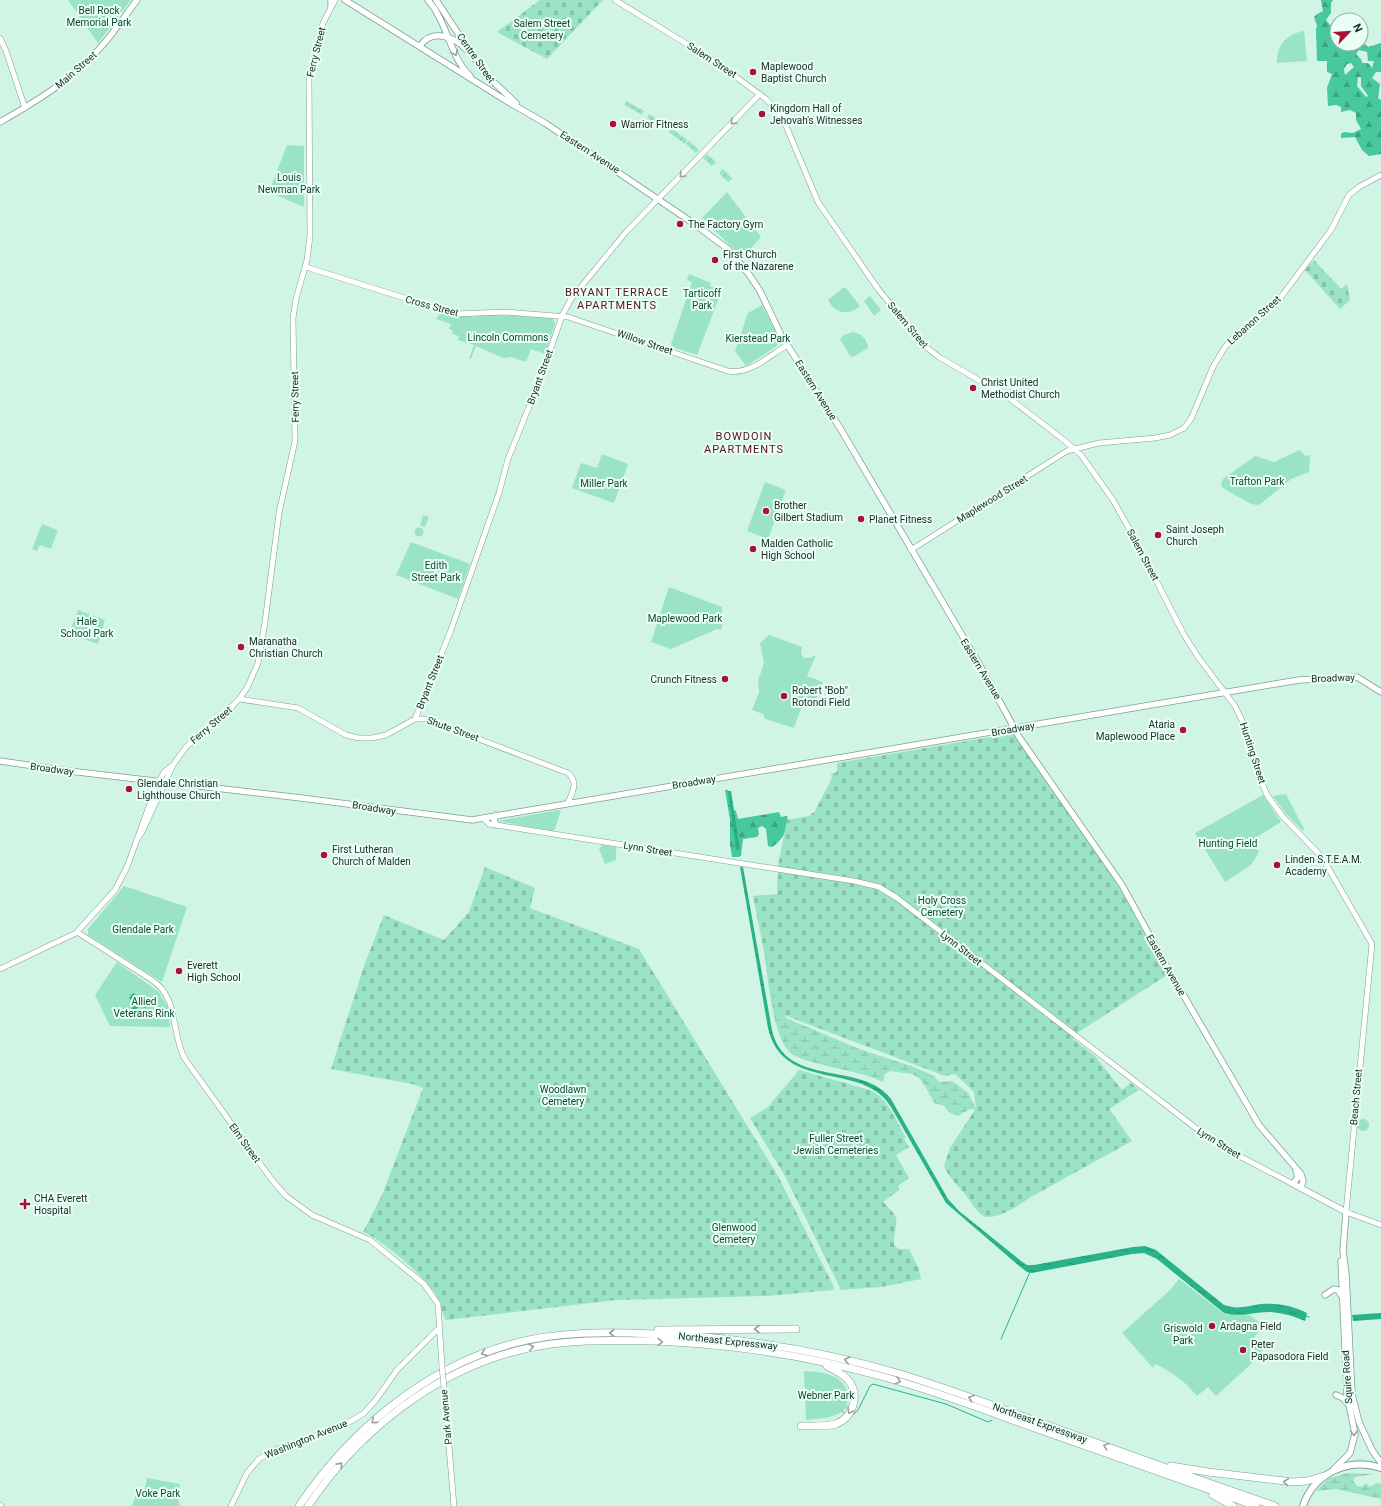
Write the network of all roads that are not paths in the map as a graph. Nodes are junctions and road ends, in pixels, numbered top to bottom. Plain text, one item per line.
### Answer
1 (137, 0) edge
2 (335, 0) edge
3 (345, 0) edge
4 (428, 0) edge
5 (436, 0) edge
6 (615, 0) edge
7 (331, 3) edge
8 (442, 20) junction
9 (434, 36) junction
10 (448, 37) junction
11 (0, 38) edge
12 (420, 46) junction
13 (472, 54) junction
14 (485, 74) junction
15 (477, 82) junction
16 (760, 94) junction
17 (25, 108) junction
18 (524, 109) junction
19 (0, 122) edge
20 (1381, 175) edge
21 (658, 199) junction
22 (306, 267) junction
23 (562, 316) junction
24 (787, 345) junction
25 (1074, 448) junction
26 (911, 550) junction
27 (1381, 692) edge
28 (1226, 693) junction
29 (239, 699) junction
30 (415, 719) junction
31 (1016, 728) junction
32 (0, 761) edge
33 (162, 782) junction
34 (568, 803) junction
35 (496, 815) junction
36 (483, 818) junction
37 (496, 826) junction
38 (77, 932) junction
39 (1372, 944) joint
40 (0, 969) edge
41 (1290, 1163) junction
42 (1293, 1184) junction
43 (1301, 1188) junction
44 (1346, 1212) junction
45 (1381, 1225) edge
46 (1342, 1266) junction
47 (1325, 1295) dead end
48 (1342, 1298) junction
49 (440, 1327) junction
50 (796, 1329) dead end
51 (632, 1333) junction
52 (791, 1352) junction
53 (803, 1355) junction
54 (820, 1362) junction
55 (1336, 1395) dead end
56 (1348, 1404) junction
57 (801, 1426) dead end
58 (1381, 1462) edge
59 (1143, 1463) junction
60 (1151, 1466) junction
61 (1381, 1468) edge
62 (1326, 1475) junction
63 (1196, 1481) junction
64 (312, 1493) junction
65 (308, 1502) edge
66 (231, 1506) edge
67 (299, 1506) edge
68 (454, 1506) edge
69 (1233, 1506) edge
70 (1256, 1506) edge
71 (1275, 1506) edge
72 (1303, 1506) edge

1 - 17 main road, Main Street
2 - 7 main road, Ferry Street
3 - 12 main road, Eastern Avenue
4 - 8 main road, Centre Street
5 - 13 main road, Centre Street
6 - 16 main road, Salem Street
7 - 22 main road, Ferry Street
8 - 9 main road
8 - 10 main road, Centre Street
9 - 10 main road
9 - 12 main road
10 - 13 main road
10 -> 15 main road, Centre Street
11 - 17 main road
12 - 15 main road, Eastern Avenue
13 - 14 main road, Centre Street
14 - 15 main road
14 - 18 main road, Centre Street
15 - 18 main road, Eastern Avenue
16 -> 21 main road, Bryant Street
16 - 25 main road, Salem Street
17 - 19 main road, Main Street
18 - 21 main road, Eastern Avenue
20 - 25 main road, Lebanon Street
21 - 23 main road, Bryant Street
21 - 24 main road, Eastern Avenue
22 - 23 main road, Cross Street
22 - 29 main road, Ferry Street
23 - 24 main road, Willow Street
23 - 30 main road, Bryant Street
24 - 26 main road, Eastern Avenue
25 - 26 main road, Maplewood Street
25 - 28 main road, Salem Street
26 - 31 main road, Eastern Avenue
27 - 28 main road, Broadway
28 - 31 main road, Broadway
28 - 39 main road, Hunting Street
29 - 30 main road, Shute Street
29 - 33 main road, Ferry Street
30 - 34 main road, Shute Street
31 - 34 main road, Broadway
31 - 41 main road, Eastern Avenue
32 - 33 main road, Broadway
33 - 36 main road, Broadway
33 - 38 main road, Ferry Street
34 - 35 main road, Broadway
35 - 36 main road, Broadway
35 - 37 main road
36 - 37 main road, Lynn Street
37 - 42 main road, Lynn Street
38 - 40 main road, Ferry Street
38 - 49 main road, Elm Street
39 - 44 main road, Beach Street
41 - 42 main road, Eastern Avenue
41 - 43 main road, Eastern Avenue
42 - 43 main road, Lynn Street
43 - 44 main road, Lynn Street
44 - 45 main road, Lynn Street
44 - 46 main road, Beach Street
46 - 48 main road, Squire Road
46 - 58 main road, Squire Road
47 - 48 main road
48 - 56 main road, Squire Road
49 - 66 main road, Washington Avenue
49 - 68 main road, Park Avenue, bridge
50 -> 51 highway
51 - 52 highway, Northeast Expressway
51 -> 64 highway, Northeast Expressway
52 - 53 highway, Northeast Expressway
64 -> 52 highway, Northeast Expressway
53 - 54 highway, Northeast Expressway
59 -> 53 highway, Northeast Expressway
54 -> 57 highway
54 -> 59 highway, Northeast Expressway
55 - 56 main road
56 -> 62 main road, Squire Road
59 - 60 highway, Northeast Expressway
62 -> 60 highway
60 - 63 highway, Northeast Expressway
61 - 62 highway
62 - 72 highway
63 - 69 highway
63 - 70 highway
63 - 71 highway
64 - 65 highway, Northeast Expressway
65 - 67 highway, Northeast Expressway

